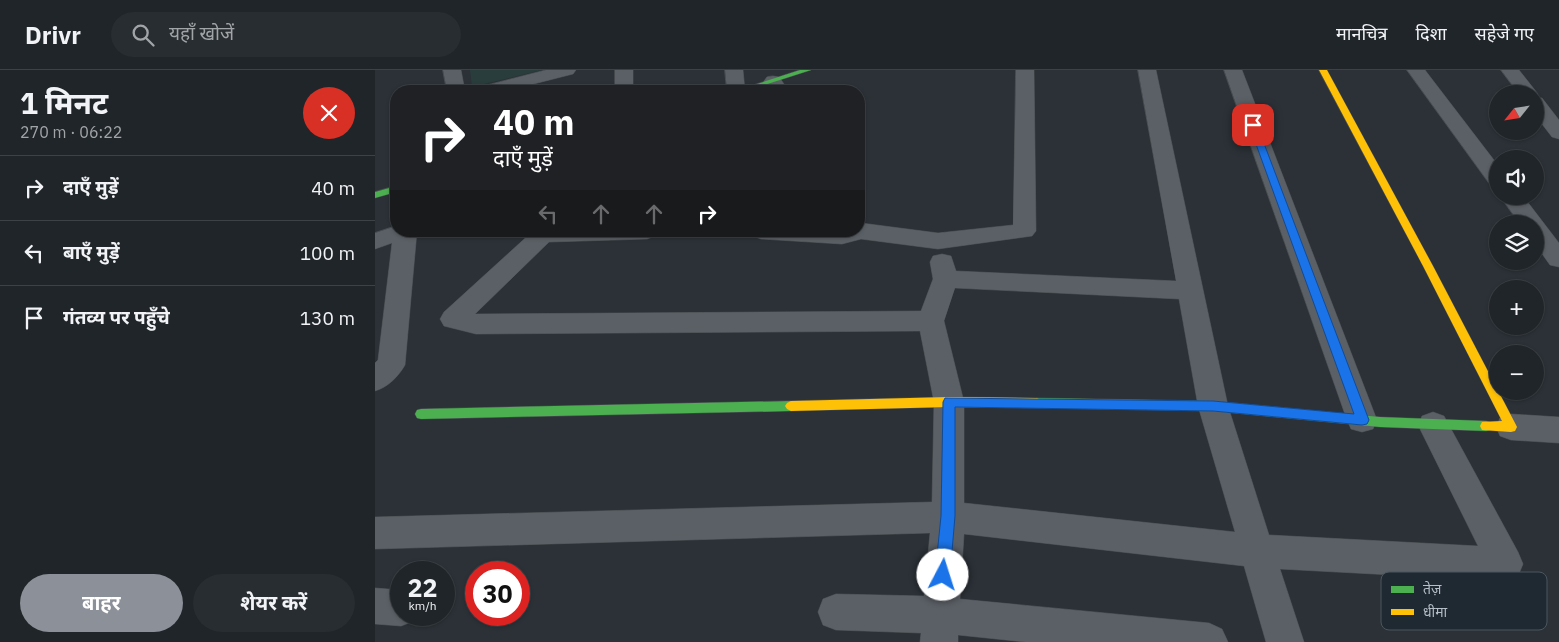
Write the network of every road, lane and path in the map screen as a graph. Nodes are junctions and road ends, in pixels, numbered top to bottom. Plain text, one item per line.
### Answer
1 (452, 70) edge
2 (567, 70) edge
3 (623, 70) edge
4 (734, 70) edge
5 (807, 70) edge
6 (1025, 70) edge
7 (1147, 70) edge
8 (1233, 70) edge
9 (1323, 70) edge
10 (1416, 70) edge
11 (1510, 70) edge
12 (455, 85) edge
13 (509, 85) edge
14 (624, 85) edge
15 (736, 85) edge
16 (779, 85) edge
17 (1522, 85) edge
18 (1544, 114) edge
19 (1559, 133) edge
20 (1489, 167) edge
21 (390, 191) edge
22 (375, 195) edge
23 (865, 225) edge
24 (390, 236) edge
25 (404, 237) edge
26 (541, 237) edge
27 (1544, 240) edge
28 (375, 241) edge
29 (938, 241) junction
30 (1559, 259) edge
31 (945, 279) junction
32 (1182, 290) dead end
33 (931, 322) junction
34 (375, 380) edge
35 (949, 402) junction
36 (1213, 406) junction
37 (421, 414) dead end
38 (1362, 420) junction
39 (1433, 425) junction
40 (1511, 427) junction
41 (1559, 430) edge
42 (948, 516) junction
43 (375, 533) edge
44 (1257, 552) junction
45 (375, 606) edge
46 (390, 607) edge
47 (836, 612) dead end
48 (939, 628) edge
49 (1209, 642) edge
50 (1285, 642) edge

1 - 12 street
2 - 13 street
3 - 14 street
4 - 15 street
5 - 16 street
6 - 29 street
7 - 36 street
8 - 38 street
9 - 40 street
10 - 20 street
11 - 17 street
18 - 19 street
21 - 22 street
23 - 29 street
24 - 28 street
25 - 34 street
26 - 33 street
27 - 30 street
29 - 31 street
31 - 32 street
31 - 33 street
33 - 35 street
35 - 36 street
35 - 37 street
35 - 42 street
36 - 38 street
36 - 44 street
38 - 39 street
39 - 40 street
39 - 44 street
40 - 41 street
42 - 43 street
42 - 44 street
42 - 48 street
44 - 50 street
45 - 46 street
47 - 48 street
48 - 49 street

